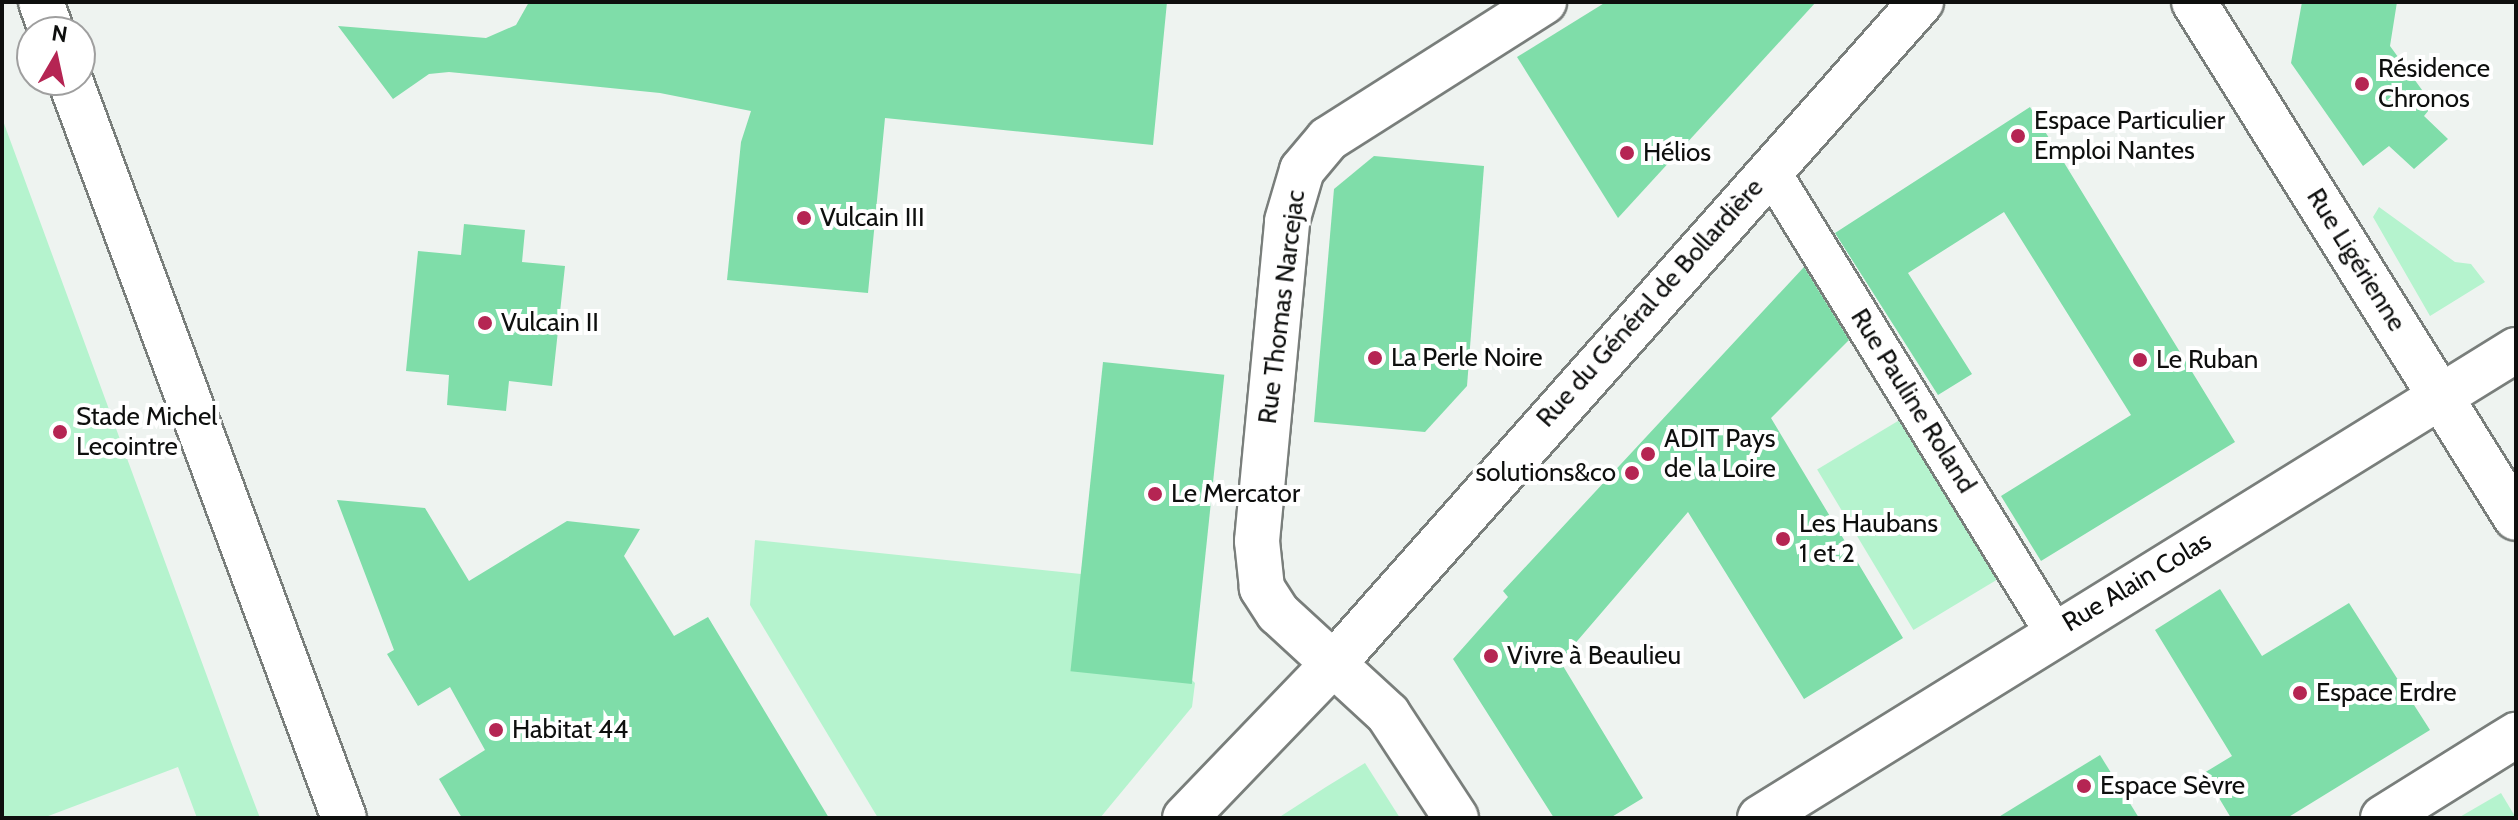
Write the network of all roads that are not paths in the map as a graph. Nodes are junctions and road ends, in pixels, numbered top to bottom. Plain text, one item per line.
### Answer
1 (1544, 2) edge
2 (1921, 2) edge
3 (2194, 2) edge
4 (76, 96) edge
5 (1770, 170) junction
6 (2516, 350) edge
7 (2442, 395) junction
8 (2516, 518) edge
9 (2054, 632) junction
10 (1335, 662) junction
11 (2516, 735) edge
12 (344, 818) edge
13 (1185, 818) edge
14 (1456, 818) edge
15 (1760, 818) edge
16 (2383, 818) edge

1 - 10 street, Rue Thomas Narcejac
2 - 5 street, Rue du Général de Bollardière
3 - 7 street, Rue Ligérienne
4 - 12 street
5 - 9 street, Rue Pauline Roland
5 - 10 street, Rue du Général de Bollardière
6 - 7 street, Rue Alain Colas
7 - 8 street, Rue Ligérienne
7 - 9 street, Rue Alain Colas
9 - 15 street, Rue Alain Colas
10 - 13 street, Rue du Général de Bollardière
10 - 14 street, Rue Thomas Narcejac
11 - 16 street

